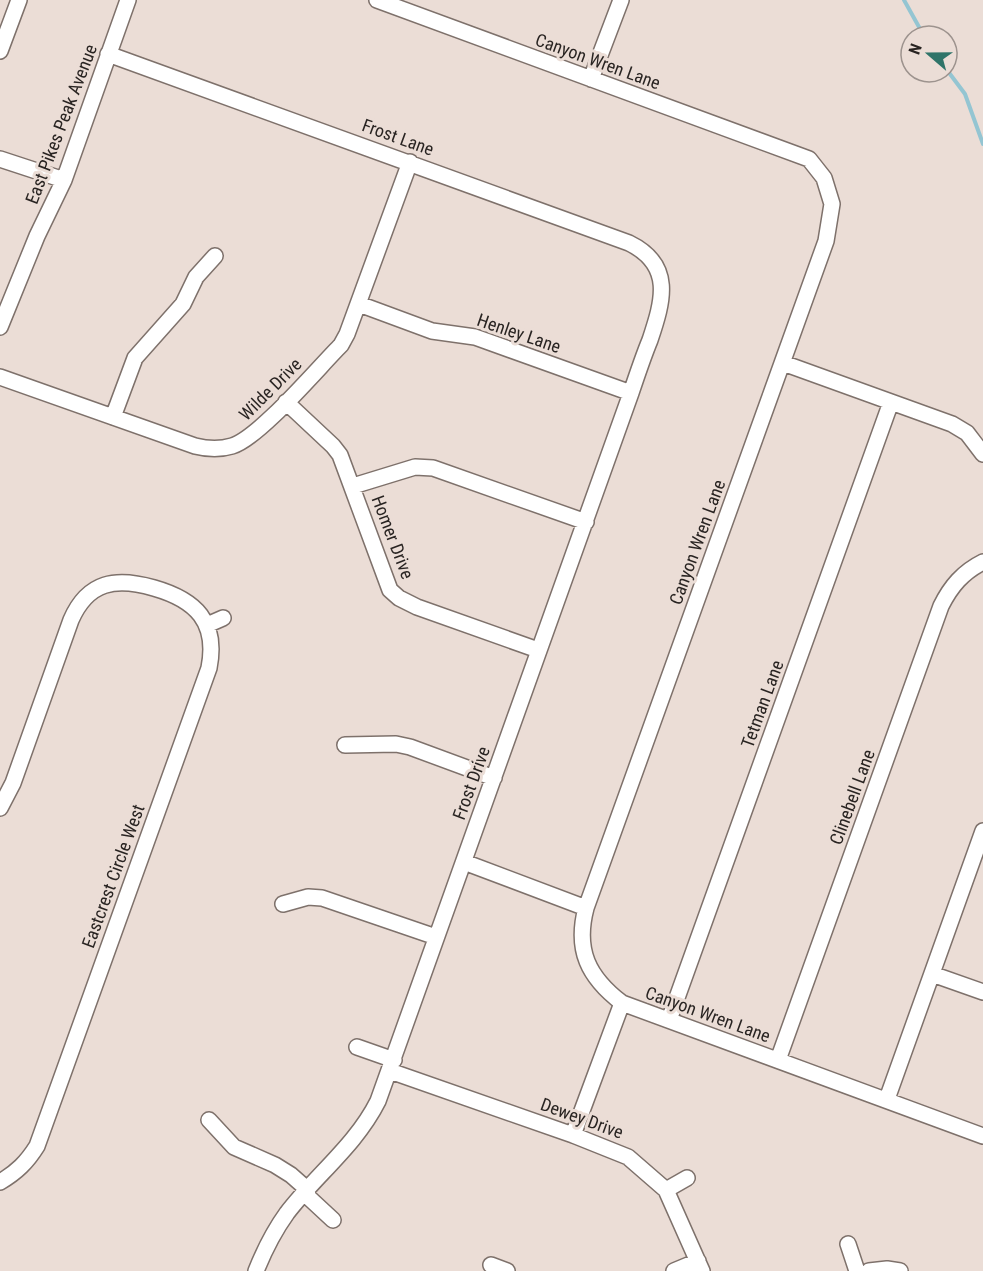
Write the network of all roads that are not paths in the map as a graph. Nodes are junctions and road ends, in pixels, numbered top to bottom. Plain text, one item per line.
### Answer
1 (18, 0) edge
2 (128, 0) edge
3 (377, 0) edge
4 (621, 0) edge
5 (0, 51) edge
6 (108, 54) junction
7 (591, 79) junction
8 (0, 159) edge
9 (410, 162) junction
10 (64, 180) junction
11 (215, 256) dead end
12 (660, 276) joint
13 (359, 304) junction
14 (0, 327) edge
15 (783, 363) junction
16 (0, 377) edge
17 (631, 393) junction
18 (286, 402) junction
19 (891, 402) junction
20 (113, 417) junction
21 (983, 454) edge
22 (353, 486) junction
23 (586, 522) junction
24 (983, 562) edge
25 (223, 618) dead end
26 (207, 625) junction
27 (538, 650) junction
28 (345, 745) dead end
29 (494, 778) junction
30 (0, 808) edge
31 (983, 831) edge
32 (464, 862) junction
33 (284, 904) dead end
34 (586, 908) junction
35 (436, 937) junction
36 (932, 974) junction
37 (983, 992) edge
38 (622, 1003) junction
39 (669, 1020) junction
40 (357, 1047) dead end
41 (778, 1060) junction
42 (392, 1065) junction
43 (887, 1100) junction
44 (209, 1120) dead end
45 (573, 1135) junction
46 (983, 1136) edge
47 (687, 1178) dead end
48 (0, 1182) edge
49 (666, 1190) junction
50 (306, 1192) junction
51 (333, 1220) dead end
52 (848, 1244) dead end
53 (491, 1265) dead end
54 (700, 1266) edge
55 (256, 1271) edge
56 (507, 1271) edge
57 (674, 1271) edge
58 (857, 1271) edge
59 (869, 1271) edge
60 (900, 1271) edge

1 - 5 street
2 - 6 street, East Pikes Peak Avenue
3 - 7 street, Canyon Wren Lane
4 - 7 street
6 - 9 street, Frost Lane
6 - 10 street, East Pikes Peak Avenue
7 - 15 street, Canyon Wren Lane
8 - 10 street
9 - 12 street, Frost Lane
9 - 13 street, Wilde Drive
10 - 14 street, East Pikes Peak Avenue
11 - 20 street
12 - 17 street, Frost Drive
13 - 17 street, Henley Lane
13 - 18 street, Wilde Drive
15 - 19 street
15 - 34 street, Canyon Wren Lane
16 - 20 street, Wilde Drive
17 - 23 street, Frost Drive
18 - 20 street, Wilde Drive
18 - 22 street, Homer Drive
19 - 21 street
19 - 39 street, Tetman Lane
22 - 23 street
22 - 27 street, Homer Drive
23 - 27 street, Frost Drive
24 - 41 street, Clinebell Lane
25 - 26 street
26 - 30 street
26 - 48 street, Eastcrest Circle West
27 - 29 street, Frost Drive
28 - 29 street
29 - 32 street, Frost Drive
31 - 36 street
32 - 34 street
32 - 35 street, Frost Drive
33 - 35 street
34 - 38 street, Canyon Wren Lane
35 - 42 street, Frost Drive
36 - 37 street
36 - 43 street
38 - 39 street, Canyon Wren Lane
38 - 45 street
39 - 41 street, Canyon Wren Lane
40 - 42 street, Dewey Drive
41 - 43 street, Canyon Wren Lane
42 - 45 street, Dewey Drive
42 - 50 street, Frost Drive
43 - 46 street, Canyon Wren Lane
44 - 50 street
45 - 49 street, Dewey Drive
47 - 49 street
49 - 54 street, Dewey Drive
50 - 51 street
50 - 55 street, Frost Drive
52 - 58 street
53 - 56 street
54 - 57 street
59 - 60 street

